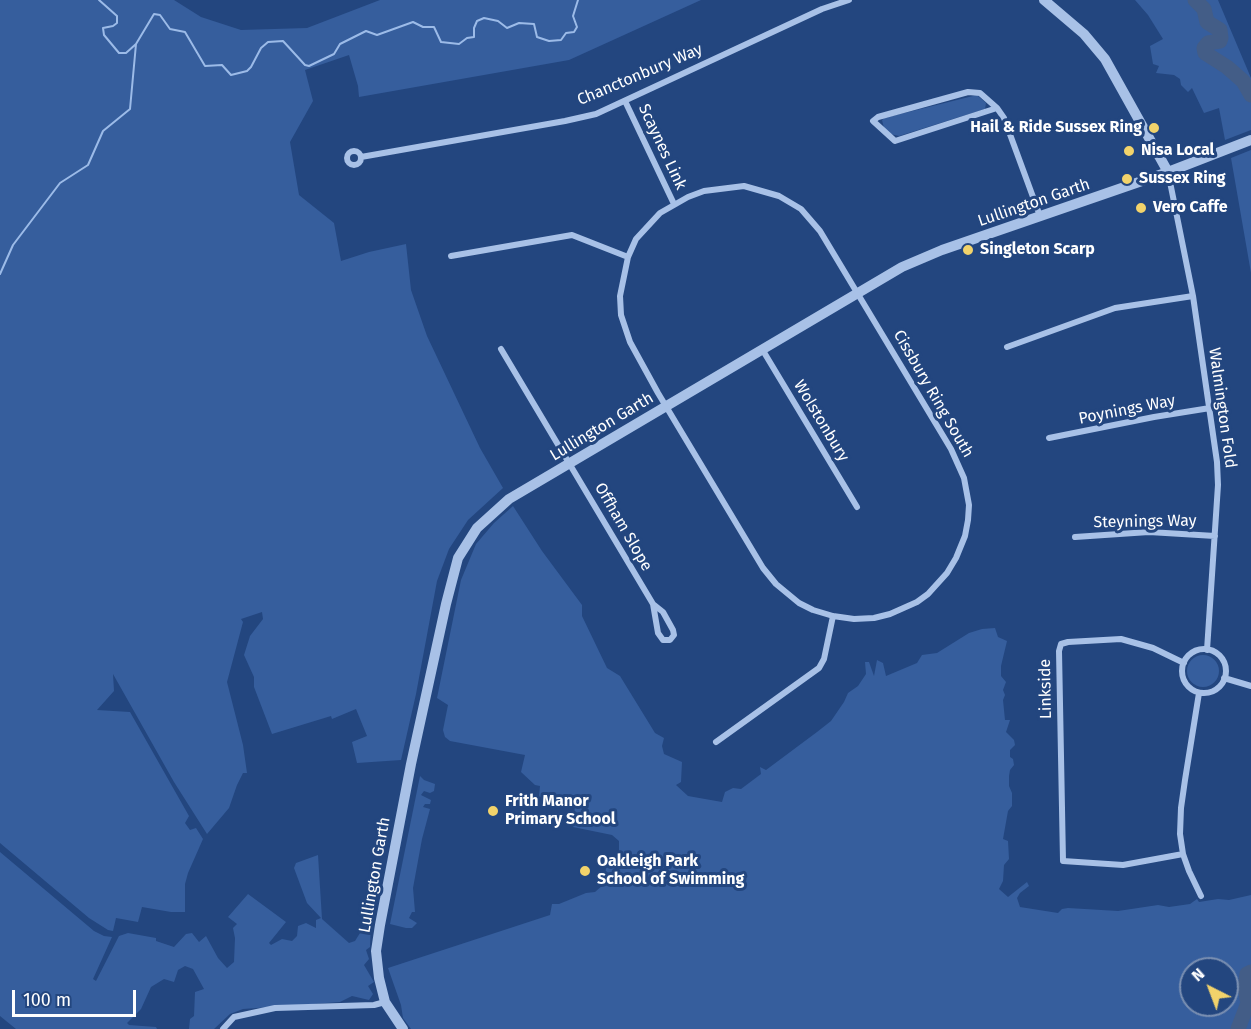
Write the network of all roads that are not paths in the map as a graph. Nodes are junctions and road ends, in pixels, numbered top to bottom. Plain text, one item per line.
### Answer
1 (849, 0) edge
2 (1044, 0) edge
3 (625, 101) junction
4 (997, 108) junction
5 (1251, 140) edge
6 (361, 157) dead end
7 (1168, 172) junction
8 (674, 204) junction
9 (1040, 216) junction
10 (451, 256) dead end
11 (628, 257) junction
12 (858, 293) junction
13 (1193, 296) junction
14 (1007, 346) dead end
15 (501, 349) dead end
16 (762, 349) junction
17 (666, 406) junction
18 (1210, 408) junction
19 (1049, 438) dead end
20 (571, 463) junction
21 (857, 507) dead end
22 (1215, 536) junction
23 (1075, 537) dead end
24 (653, 604) junction
25 (833, 616) junction
26 (1207, 650) junction
27 (1184, 663) junction
28 (1224, 678) junction
29 (1251, 686) edge
30 (1199, 693) junction
31 (716, 742) dead end
32 (1183, 854) junction
33 (1063, 861) junction
34 (1058, 867) dead end
35 (1201, 896) dead end
36 (386, 1002) junction
37 (223, 1029) edge
38 (403, 1029) edge

1 - 3 street, Chanctonbury Way
2 - 7 street
3 - 6 street, Chanctonbury Way
3 - 8 street, Scaynes Link
4 - 4 street
4 - 9 street
5 - 7 street, Lullington Garth
7 - 9 street, Lullington Garth
7 - 13 street, Walmington Fold
8 - 11 street, Cissbury Ring South
8 - 12 street, Cissbury Ring South
9 - 12 street, Lullington Garth
10 - 11 street
11 - 17 street, Cissbury Ring South
12 - 16 street, Lullington Garth
12 - 25 street, Cissbury Ring South
13 - 14 street
13 - 18 street, Walmington Fold
15 - 20 street, Offham Slope
16 - 17 street, Lullington Garth
16 - 21 street, Wolstonbury
17 - 20 street, Lullington Garth
17 - 25 street, Cissbury Ring South
18 - 19 street, Poynings Way
18 - 22 street, Walmington Fold
20 - 24 street, Offham Slope
20 - 36 street, Lullington Garth
22 - 23 street, Steynings Way
22 - 26 street, Walmington Fold
24 - 24 street, Offham Slope
25 - 31 street
26 - 27 street
26 - 28 street
27 - 30 street
27 - 33 street, Linkside
28 - 29 street
28 - 30 street
30 - 32 street
32 - 33 street
32 - 35 street
33 - 34 street
36 - 37 street
36 - 38 street, Lullington Garth

